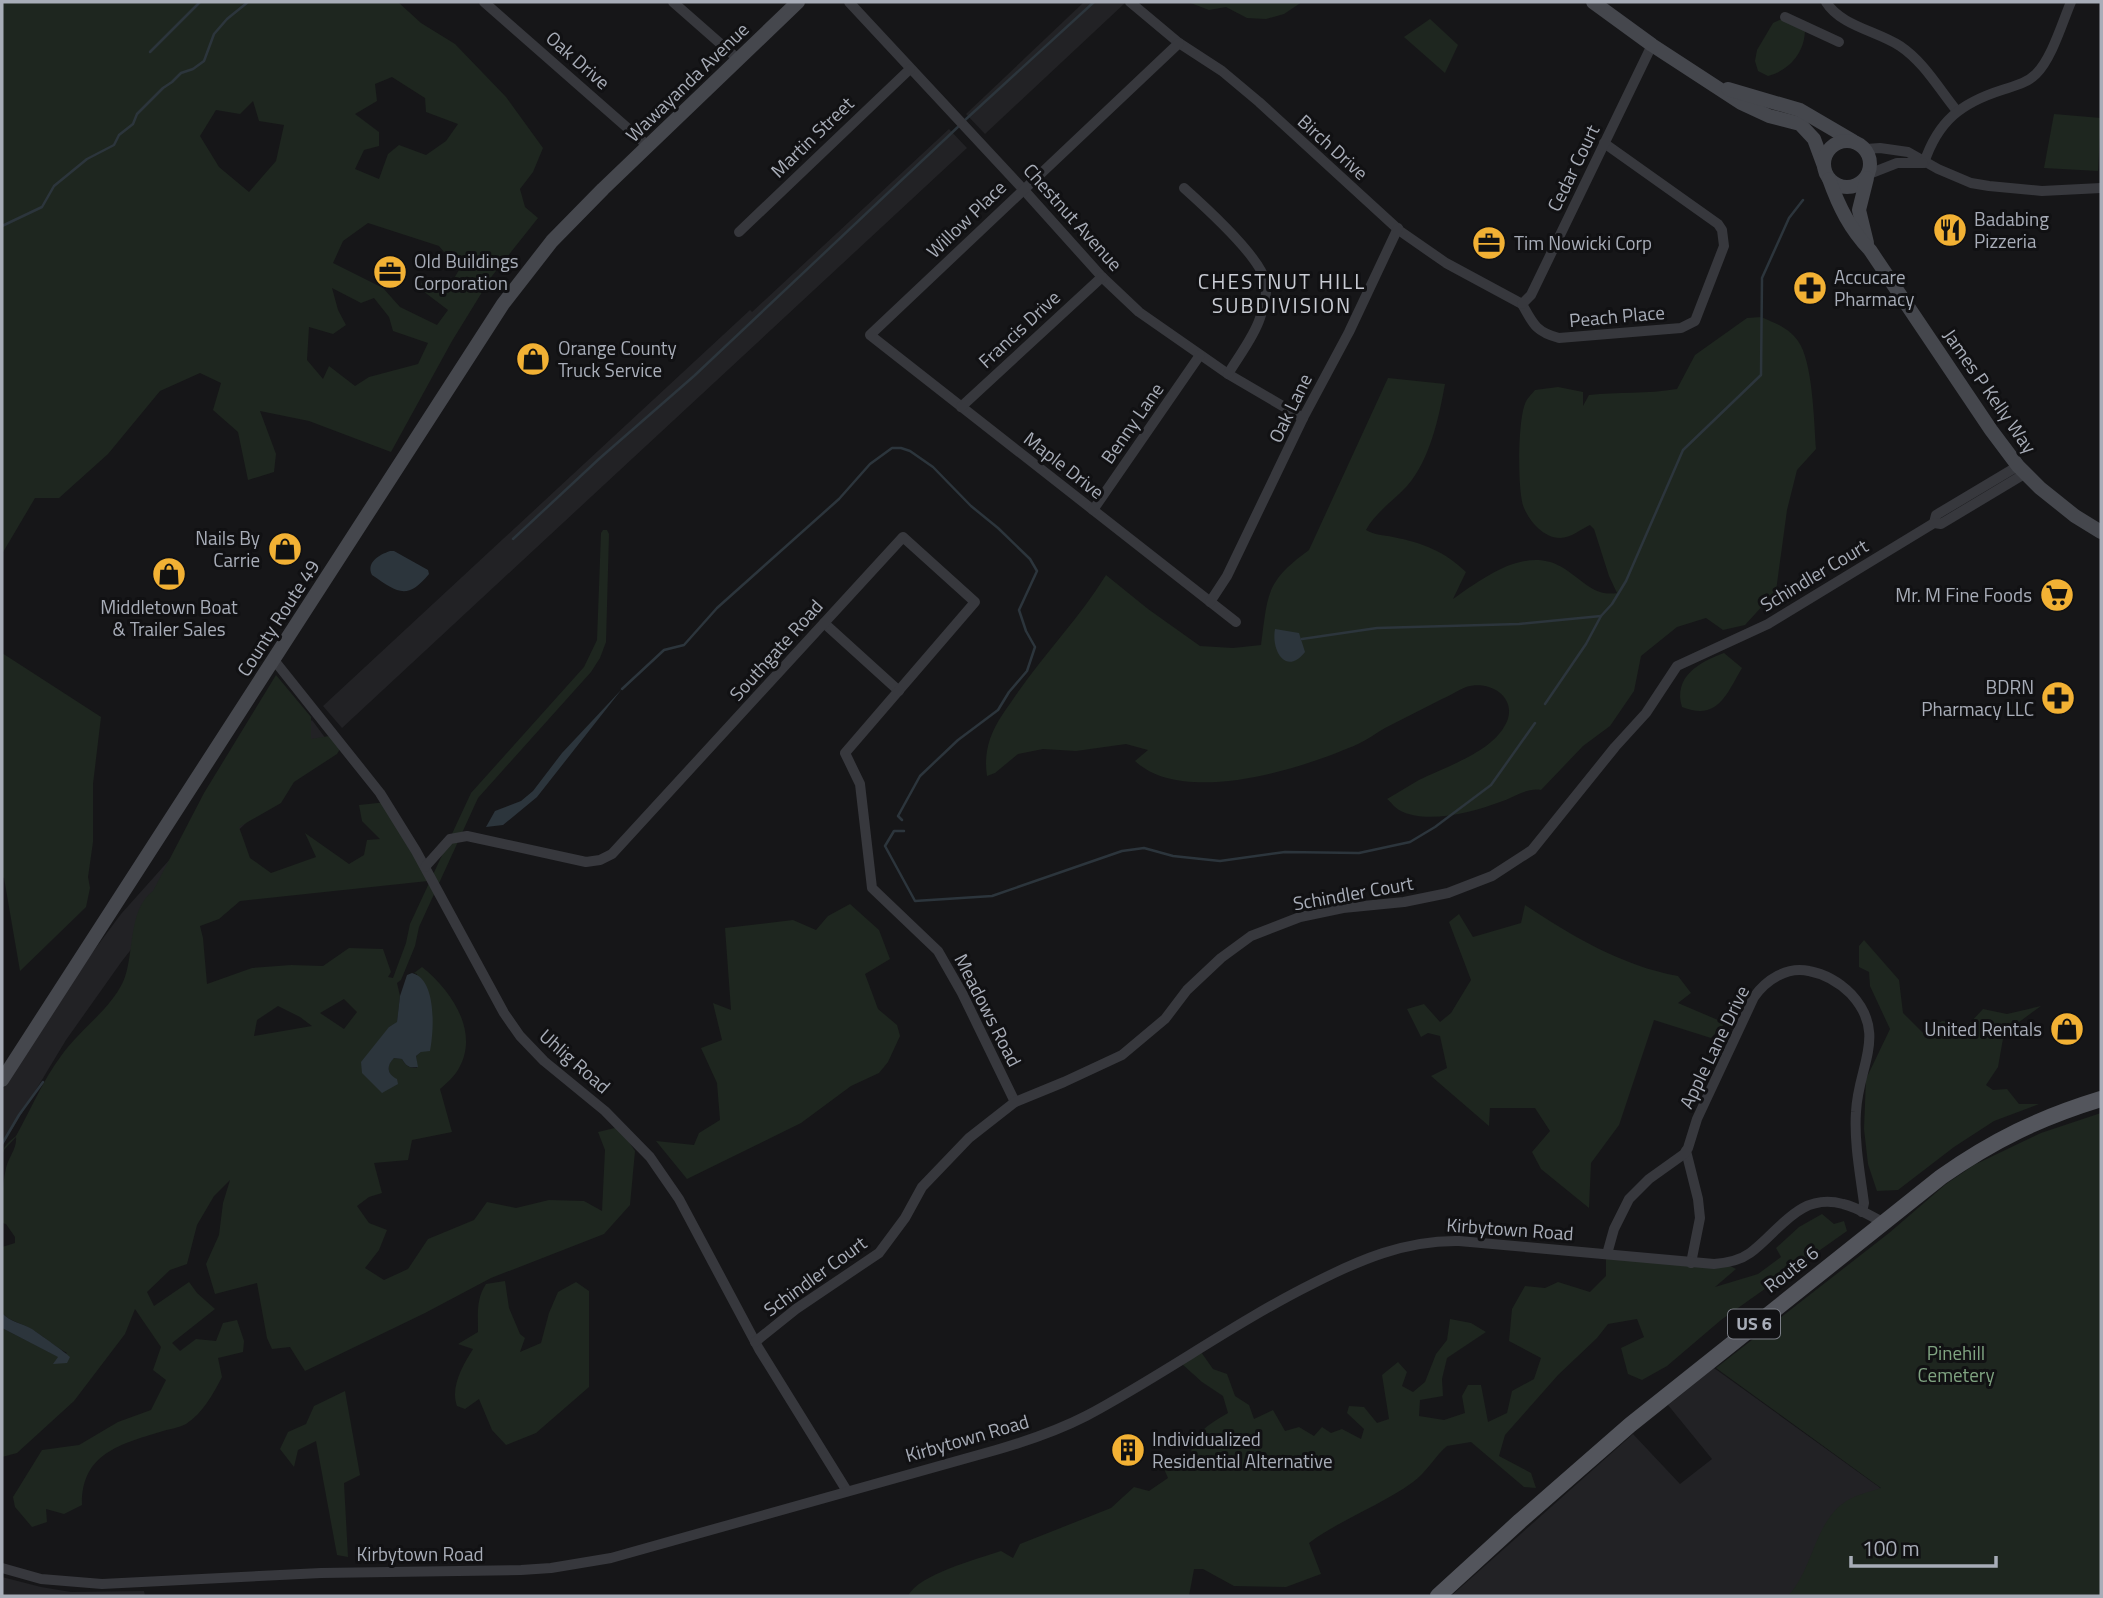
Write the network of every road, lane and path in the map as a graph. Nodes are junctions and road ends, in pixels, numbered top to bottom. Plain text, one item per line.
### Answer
1 (484, 2) edge
2 (673, 2) edge
3 (799, 2) edge
4 (849, 2) edge
5 (1130, 2) edge
6 (1593, 2) edge
7 (1826, 2) edge
8 (2071, 2) edge
9 (1785, 17) dead end
10 (1839, 42) dead end
11 (1179, 43) junction
12 (1652, 45) junction
13 (739, 60) junction
14 (910, 69) junction
15 (1707, 80) junction
16 (1957, 111) junction
17 (1604, 143) junction
18 (1860, 145) junction
19 (648, 146) junction
20 (1924, 163) junction
21 (1827, 173) junction
22 (1868, 176) junction
23 (1023, 188) junction
24 (1184, 188) dead end
25 (2101, 188) edge
26 (603, 189) joint
27 (1398, 228) junction
28 (738, 232) dead end
29 (1870, 250) junction
30 (1102, 277) junction
31 (1522, 304) junction
32 (870, 335) joint
33 (1200, 355) junction
34 (1228, 374) junction
35 (961, 407) junction
36 (1303, 418) junction
37 (2022, 470) junction
38 (1093, 510) junction
39 (2101, 532) edge
40 (1210, 602) junction
41 (1236, 622) dead end
42 (824, 623) junction
43 (274, 660) junction
44 (899, 691) junction
45 (845, 753) joint
46 (425, 867) junction
47 (2, 1080) edge
48 (2101, 1099) edge
49 (1015, 1102) junction
50 (1686, 1151) junction
51 (1862, 1212) junction
52 (1883, 1222) junction
53 (1607, 1254) junction
54 (1691, 1263) junction
55 (755, 1342) junction
56 (847, 1491) junction
57 (2, 1568) edge
58 (1438, 1596) edge

1 - 19 street, Oak Drive
2 - 13 street
3 - 13 street, Wawayanda Avenue
4 - 14 street, Chestnut Avenue
5 - 11 street, Birch Drive
6 - 12 street
7 - 16 street
8 - 16 street
9 - 10 street
11 - 23 street, Willow Place
11 - 27 street, Birch Drive
12 - 15 street
12 - 17 street, Cedar Court
13 - 19 street, Wawayanda Avenue
14 - 23 street, Chestnut Avenue
14 - 28 street, Martin Street
15 - 18 street
15 - 21 street, James P Kelly Way
16 - 20 street
17 - 31 street, Cedar Court
17 - 31 street, Peach Place
18 - 20 street
18 - 21 street
18 - 22 street
19 - 26 street, Wawayanda Avenue
20 - 22 street
20 - 25 street
21 - 22 street
21 - 29 street, James P Kelly Way
22 - 29 street, James P Kelly Way
23 - 30 street, Chestnut Avenue
23 - 32 street, Willow Place
24 - 34 street
26 - 43 street, County Route 49
27 - 31 street, Birch Drive
27 - 36 street, Oak Lane
29 - 37 street, James P Kelly Way
30 - 33 street, Chestnut Avenue
30 - 35 street, Francis Drive
32 - 35 street, Maple Drive
33 - 34 street, Chestnut Avenue
33 - 38 street, Benny Lane
34 - 36 street, Chestnut Avenue
35 - 38 street, Maple Drive
36 - 40 street, Oak Lane
37 - 39 street, James P Kelly Way
37 - 49 street, Schindler Court
38 - 40 street, Maple Drive
40 - 41 street, Maple Drive
42 - 44 street
42 - 44 street, Southgate Road
42 - 46 street, Southgate Road
43 - 46 street, Uhlig Road
43 - 47 street, County Route 49
44 - 45 street, Southgate Road
45 - 49 street, Meadows Road
46 - 55 street, Uhlig Road
48 - 52 main road, Route 6 / US 6
49 - 55 street, Schindler Court
50 - 51 street, Apple Lane Drive
50 - 53 street
50 - 54 street
51 - 52 street, Kirbytown Road
51 - 54 street, Kirbytown Road
52 - 58 main road, Route 6 / US 6
53 - 54 street, Kirbytown Road
53 - 56 street, Kirbytown Road
55 - 56 street, Uhlig Road
56 - 57 street, Kirbytown Road

